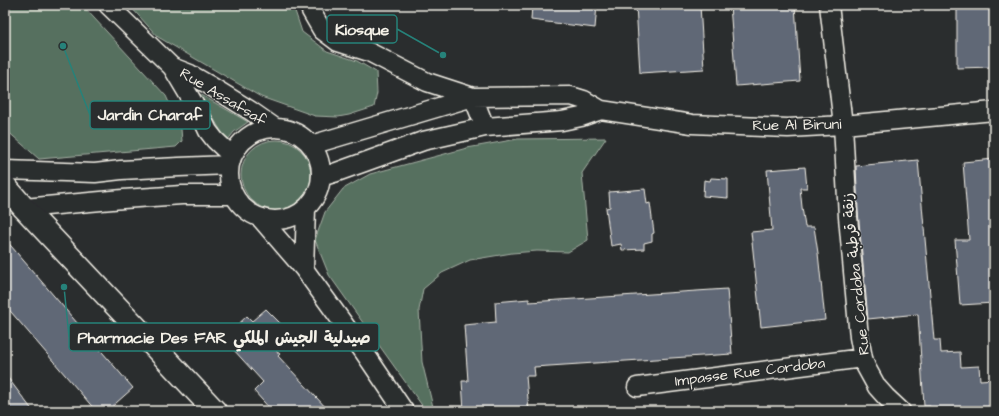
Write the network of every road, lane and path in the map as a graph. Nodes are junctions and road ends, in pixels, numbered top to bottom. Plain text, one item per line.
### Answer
1 (108, 5) edge
2 (309, 5) edge
3 (829, 5) edge
4 (172, 67) junction
5 (473, 97) junction
6 (601, 110) junction
7 (994, 111) edge
8 (843, 125) junction
9 (485, 127) junction
10 (274, 128) junction
11 (311, 145) junction
12 (230, 160) junction
13 (5, 170) edge
14 (321, 177) junction
15 (5, 186) edge
16 (233, 195) junction
17 (24, 208) junction
18 (306, 209) junction
19 (261, 219) junction
20 (304, 270) junction
21 (863, 358) junction
22 (638, 387) dead end
23 (215, 411) edge
24 (404, 411) edge
25 (901, 411) edge

1 - 4 street, Rue Assafsaf
2 - 5 street
3 - 8 street, Rue Cordoba زنقة قرطبة
4 - 10 street, Rue Assafsaf
4 - 12 street, Rue Assafsaf
5 - 6 street
5 - 9 street
5 - 11 street
6 - 8 street, Rue Al Biruni
6 - 9 street
7 - 8 street, Rue Al Biruni
8 - 21 street, Rue Cordoba زنقة قرطبة
9 - 14 street
10 - 11 street
10 - 12 street
11 - 14 street
12 - 13 street
12 - 16 street
14 - 18 street
15 - 17 main road
16 - 17 street
16 - 19 street
17 - 23 main road
18 - 19 street
18 - 20 street
19 - 20 street
20 - 24 street
21 - 22 street, Impasse Rue Cordoba
21 - 25 street, Rue Cordoba زنقة قرطبة

